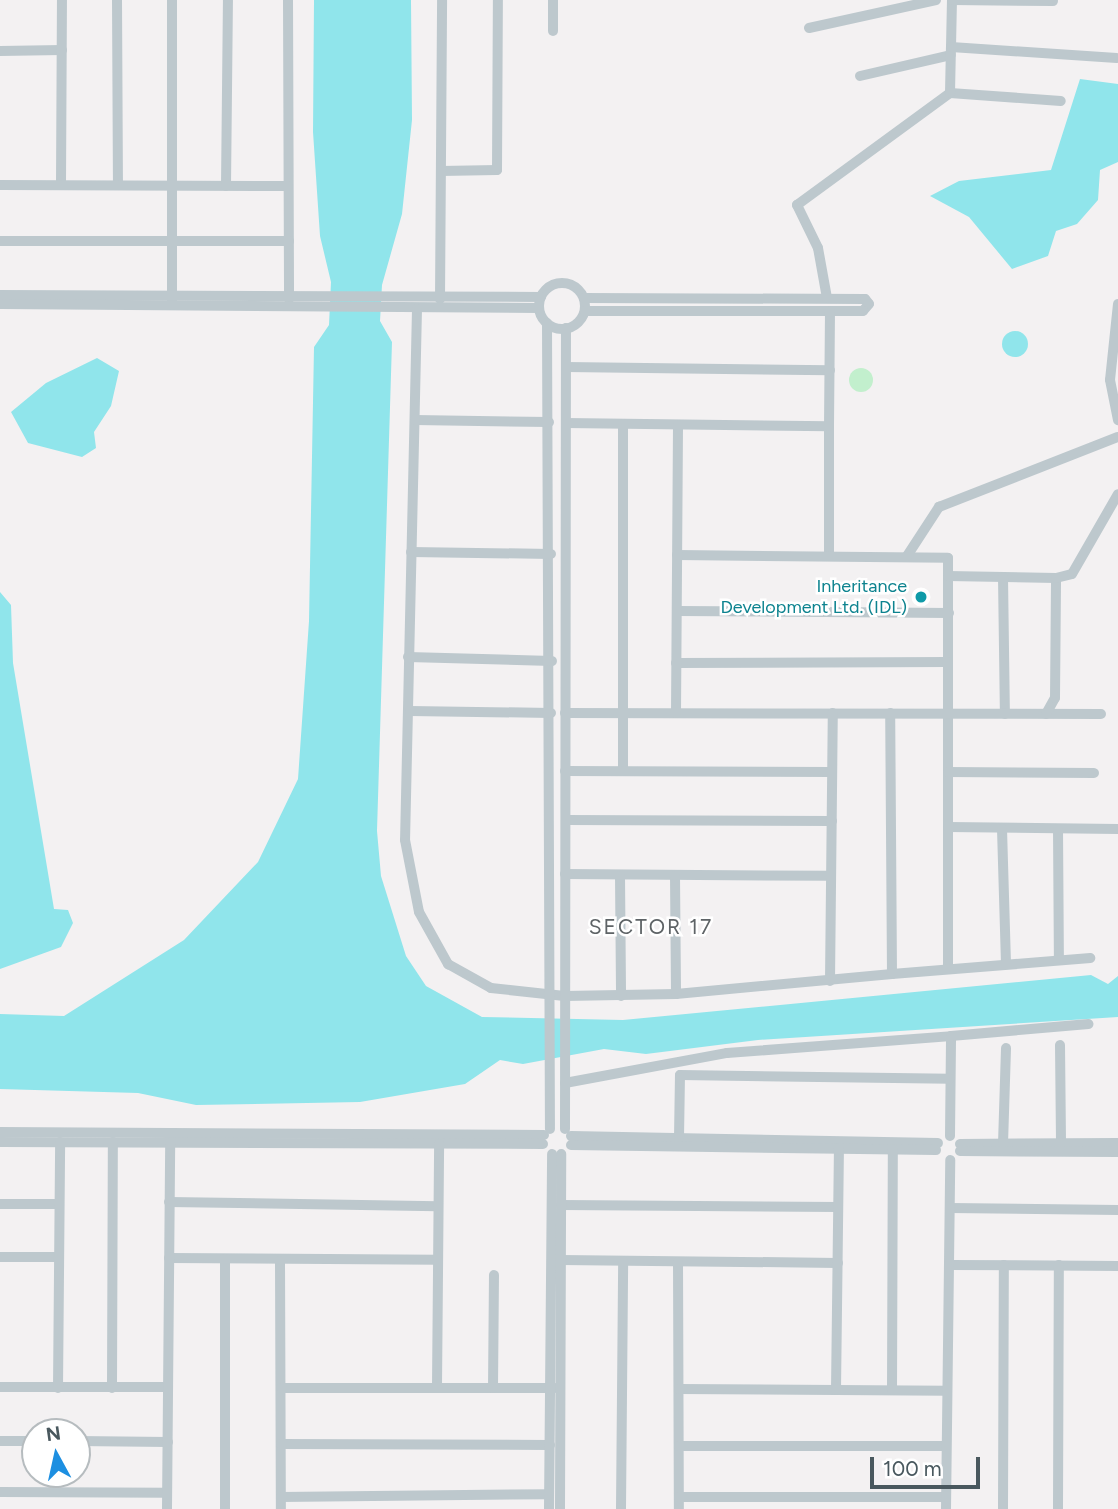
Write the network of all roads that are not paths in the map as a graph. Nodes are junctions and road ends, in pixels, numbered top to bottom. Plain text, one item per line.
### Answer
1 (62, 0) edge
2 (117, 0) edge
3 (172, 0) edge
4 (228, 0) edge
5 (288, 0) edge
6 (442, 0) edge
7 (498, 0) edge
8 (553, 0) edge
9 (936, 0) edge
10 (947, 1) edge
11 (1052, 1) edge
12 (809, 28) dead end
13 (553, 32) dead end
14 (62, 50) junction
15 (0, 51) edge
16 (951, 51) junction
17 (1117, 58) edge
18 (860, 76) dead end
19 (950, 93) junction
20 (1061, 100) dead end
21 (441, 171) junction
22 (61, 184) junction
23 (0, 185) edge
24 (118, 185) junction
25 (172, 186) junction
26 (226, 186) junction
27 (288, 186) junction
28 (172, 240) junction
29 (0, 241) edge
30 (289, 241) junction
31 (0, 295) edge
32 (584, 298) junction
33 (827, 298) junction
34 (289, 299) junction
35 (440, 299) junction
36 (540, 303) junction
37 (0, 304) edge
38 (172, 304) junction
39 (212, 304) junction
40 (305, 304) junction
41 (1118, 304) edge
42 (410, 306) junction
43 (584, 311) junction
44 (830, 311) junction
45 (547, 323) junction
46 (566, 328) junction
47 (566, 367) junction
48 (830, 370) junction
49 (415, 420) junction
50 (1118, 420) edge
51 (549, 422) junction
52 (566, 423) junction
53 (623, 424) junction
54 (678, 425) junction
55 (829, 426) junction
56 (1118, 437) edge
57 (1118, 494) edge
58 (411, 552) junction
59 (551, 554) junction
60 (677, 555) junction
61 (829, 555) junction
62 (907, 556) junction
63 (948, 576) junction
64 (1003, 577) junction
65 (1056, 578) junction
66 (677, 611) junction
67 (949, 612) junction
68 (408, 657) junction
69 (552, 661) junction
70 (948, 662) junction
71 (676, 663) junction
72 (410, 711) junction
73 (551, 713) junction
74 (565, 713) junction
75 (622, 713) junction
76 (676, 713) junction
77 (833, 713) junction
78 (891, 713) junction
79 (947, 713) junction
80 (1005, 714) junction
81 (1046, 714) junction
82 (1101, 714) dead end
83 (622, 770) junction
84 (565, 771) junction
85 (832, 772) junction
86 (948, 772) junction
87 (1094, 773) dead end
88 (566, 820) junction
89 (832, 821) junction
90 (948, 827) junction
91 (1002, 828) junction
92 (1058, 829) junction
93 (1118, 829) edge
94 (565, 874) junction
95 (620, 876) junction
96 (675, 876) junction
97 (831, 876) junction
98 (1090, 958) dead end
99 (1059, 960) junction
100 (1006, 964) junction
101 (948, 968) junction
102 (892, 974) junction
103 (830, 981) junction
104 (676, 994) junction
105 (621, 996) junction
106 (551, 997) junction
107 (565, 998) junction
108 (1088, 1024) dead end
109 (951, 1036) junction
110 (1060, 1045) dead end
111 (1006, 1048) dead end
112 (950, 1079) junction
113 (565, 1083) junction
114 (0, 1132) edge
115 (546, 1136) junction
116 (569, 1136) junction
117 (950, 1136) junction
118 (679, 1138) junction
119 (0, 1142) edge
120 (60, 1142) junction
121 (113, 1142) junction
122 (170, 1143) junction
123 (439, 1143) junction
124 (1061, 1143) junction
125 (1118, 1143) edge
126 (1003, 1144) junction
127 (937, 1146) junction
128 (839, 1148) junction
129 (960, 1148) junction
130 (893, 1149) junction
131 (1118, 1152) edge
132 (556, 1154) junction
133 (950, 1160) junction
134 (169, 1202) junction
135 (0, 1204) edge
136 (59, 1204) junction
137 (561, 1205) junction
138 (438, 1206) junction
139 (838, 1207) junction
140 (950, 1208) junction
141 (1118, 1210) edge
142 (0, 1257) edge
143 (59, 1257) junction
144 (169, 1258) junction
145 (225, 1259) junction
146 (437, 1260) junction
147 (561, 1260) junction
148 (280, 1261) junction
149 (623, 1261) junction
150 (678, 1262) junction
151 (838, 1263) junction
152 (949, 1265) junction
153 (1004, 1265) junction
154 (1059, 1265) junction
155 (1118, 1266) edge
156 (494, 1275) dead end
157 (0, 1387) edge
158 (168, 1387) junction
159 (437, 1387) junction
160 (58, 1388) junction
161 (112, 1388) junction
162 (282, 1388) junction
163 (493, 1388) junction
164 (555, 1388) junction
165 (679, 1389) junction
166 (835, 1390) junction
167 (892, 1390) junction
168 (947, 1391) junction
169 (0, 1441) edge
170 (21, 1441) edge
171 (91, 1441) edge
172 (168, 1442) junction
173 (281, 1444) junction
174 (550, 1445) junction
175 (679, 1446) junction
176 (946, 1446) junction
177 (0, 1492) edge
178 (167, 1493) junction
179 (549, 1494) junction
180 (679, 1497) junction
181 (281, 1503) edge
182 (946, 1503) edge
183 (167, 1509) edge
184 (225, 1509) edge
185 (549, 1509) edge
186 (560, 1509) edge
187 (621, 1509) edge
188 (679, 1509) edge
189 (1003, 1509) edge
190 (1058, 1509) edge

1 - 14 street
2 - 24 street
3 - 25 street
4 - 26 street
5 - 27 street
6 - 21 street
7 - 21 street
8 - 13 street
9 - 12 street
10 - 11 street
10 - 16 street
14 - 15 street
14 - 22 street
16 - 17 street
16 - 18 street
16 - 19 street
19 - 20 street
19 - 33 street
21 - 35 street
22 - 23 street
22 - 24 street
24 - 25 street
25 - 26 street
25 - 28 street
26 - 27 street
27 - 30 street
28 - 29 street
28 - 30 street
28 - 38 street
30 - 34 street
31 - 38 street
32 - 33 street
32 - 36 street
32 - 43 street
33 - 44 street
34 - 39 street
34 - 40 street
35 - 36 street
35 - 42 street
36 - 42 street
36 - 45 street
37 - 38 street
38 - 39 street
39 - 40 street
40 - 42 street
41 - 50 street
42 - 49 street
43 - 44 street
43 - 46 street
44 - 48 street
45 - 46 street
45 - 51 street
46 - 47 street
47 - 48 street
47 - 52 street
48 - 55 street
49 - 51 street
49 - 58 street
51 - 59 street
52 - 53 street
52 - 74 street
53 - 54 street
53 - 75 street
54 - 55 street
54 - 60 street
55 - 61 street
56 - 62 street
57 - 65 street
58 - 59 street
58 - 68 street
59 - 69 street
60 - 61 street
60 - 66 street
61 - 62 street
62 - 63 street
63 - 64 street
63 - 67 street
64 - 65 street
64 - 80 street
65 - 81 street
66 - 67 street
66 - 71 street
67 - 70 street
68 - 69 street
68 - 72 street
69 - 73 street
70 - 71 street
70 - 79 street
71 - 76 street
72 - 73 street
72 - 106 street
73 - 106 street
74 - 75 street
74 - 84 street
75 - 76 street
75 - 83 street
76 - 77 street
77 - 78 street
77 - 85 street
78 - 79 street
78 - 102 street
79 - 80 street
79 - 86 street
80 - 81 street
81 - 82 street
83 - 84 street
83 - 85 street
84 - 88 street
85 - 89 street
86 - 87 street
86 - 90 street
88 - 89 street
88 - 94 street
89 - 97 street
90 - 91 street
90 - 101 street
91 - 92 street
91 - 100 street
92 - 93 street
92 - 99 street
94 - 95 street
94 - 107 street
95 - 96 street
95 - 105 street
96 - 97 street
96 - 104 street
97 - 103 street
98 - 99 street
99 - 100 street
100 - 101 street
101 - 102 street
102 - 103 street
103 - 104 street
104 - 105 street
105 - 107 street
106 - 107 street
106 - 115 street
107 - 113 street
108 - 109 street
109 - 112 street
109 - 113 street
110 - 124 street
111 - 126 street
112 - 117 street
112 - 118 street
113 - 116 street
114 - 115 street
115 - 116 street
115 - 123 street
115 - 132 street
116 - 118 street
116 - 128 street
116 - 132 street
117 - 127 street
117 - 129 street
118 - 127 street
119 - 120 street
120 - 121 street
120 - 136 street
121 - 122 street
121 - 161 street
122 - 123 street
122 - 134 street
123 - 138 street
124 - 125 street
124 - 126 street
126 - 129 street
127 - 130 street
127 - 133 street
128 - 130 street
128 - 139 street
129 - 131 street
129 - 133 street
130 - 167 street
132 - 137 street
132 - 164 street
133 - 140 street
134 - 138 street
134 - 144 street
135 - 136 street
136 - 143 street
137 - 139 street
137 - 147 street
138 - 146 street
139 - 151 street
140 - 141 street
140 - 152 street
142 - 143 street
143 - 160 street
144 - 145 street
144 - 158 street
145 - 148 street
145 - 184 street
146 - 148 street
146 - 159 street
147 - 149 street
147 - 164 street
148 - 162 street
149 - 150 street
149 - 187 street
150 - 151 street
150 - 165 street
151 - 166 street
152 - 153 street
152 - 168 street
153 - 154 street
153 - 189 street
154 - 155 street
154 - 190 street
156 - 163 street
157 - 160 street
158 - 161 street
158 - 172 street
159 - 162 street
159 - 163 street
160 - 161 street
162 - 173 street
163 - 164 street
164 - 174 street
164 - 186 street
165 - 166 street
165 - 175 street
166 - 167 street
167 - 168 street
168 - 176 street
169 - 170 street
171 - 172 street
172 - 178 street
173 - 174 street
173 - 181 street
174 - 179 street
175 - 176 street
175 - 180 street
176 - 182 street
177 - 178 street
178 - 183 street
179 - 181 street
179 - 185 street
180 - 182 street
180 - 188 street

